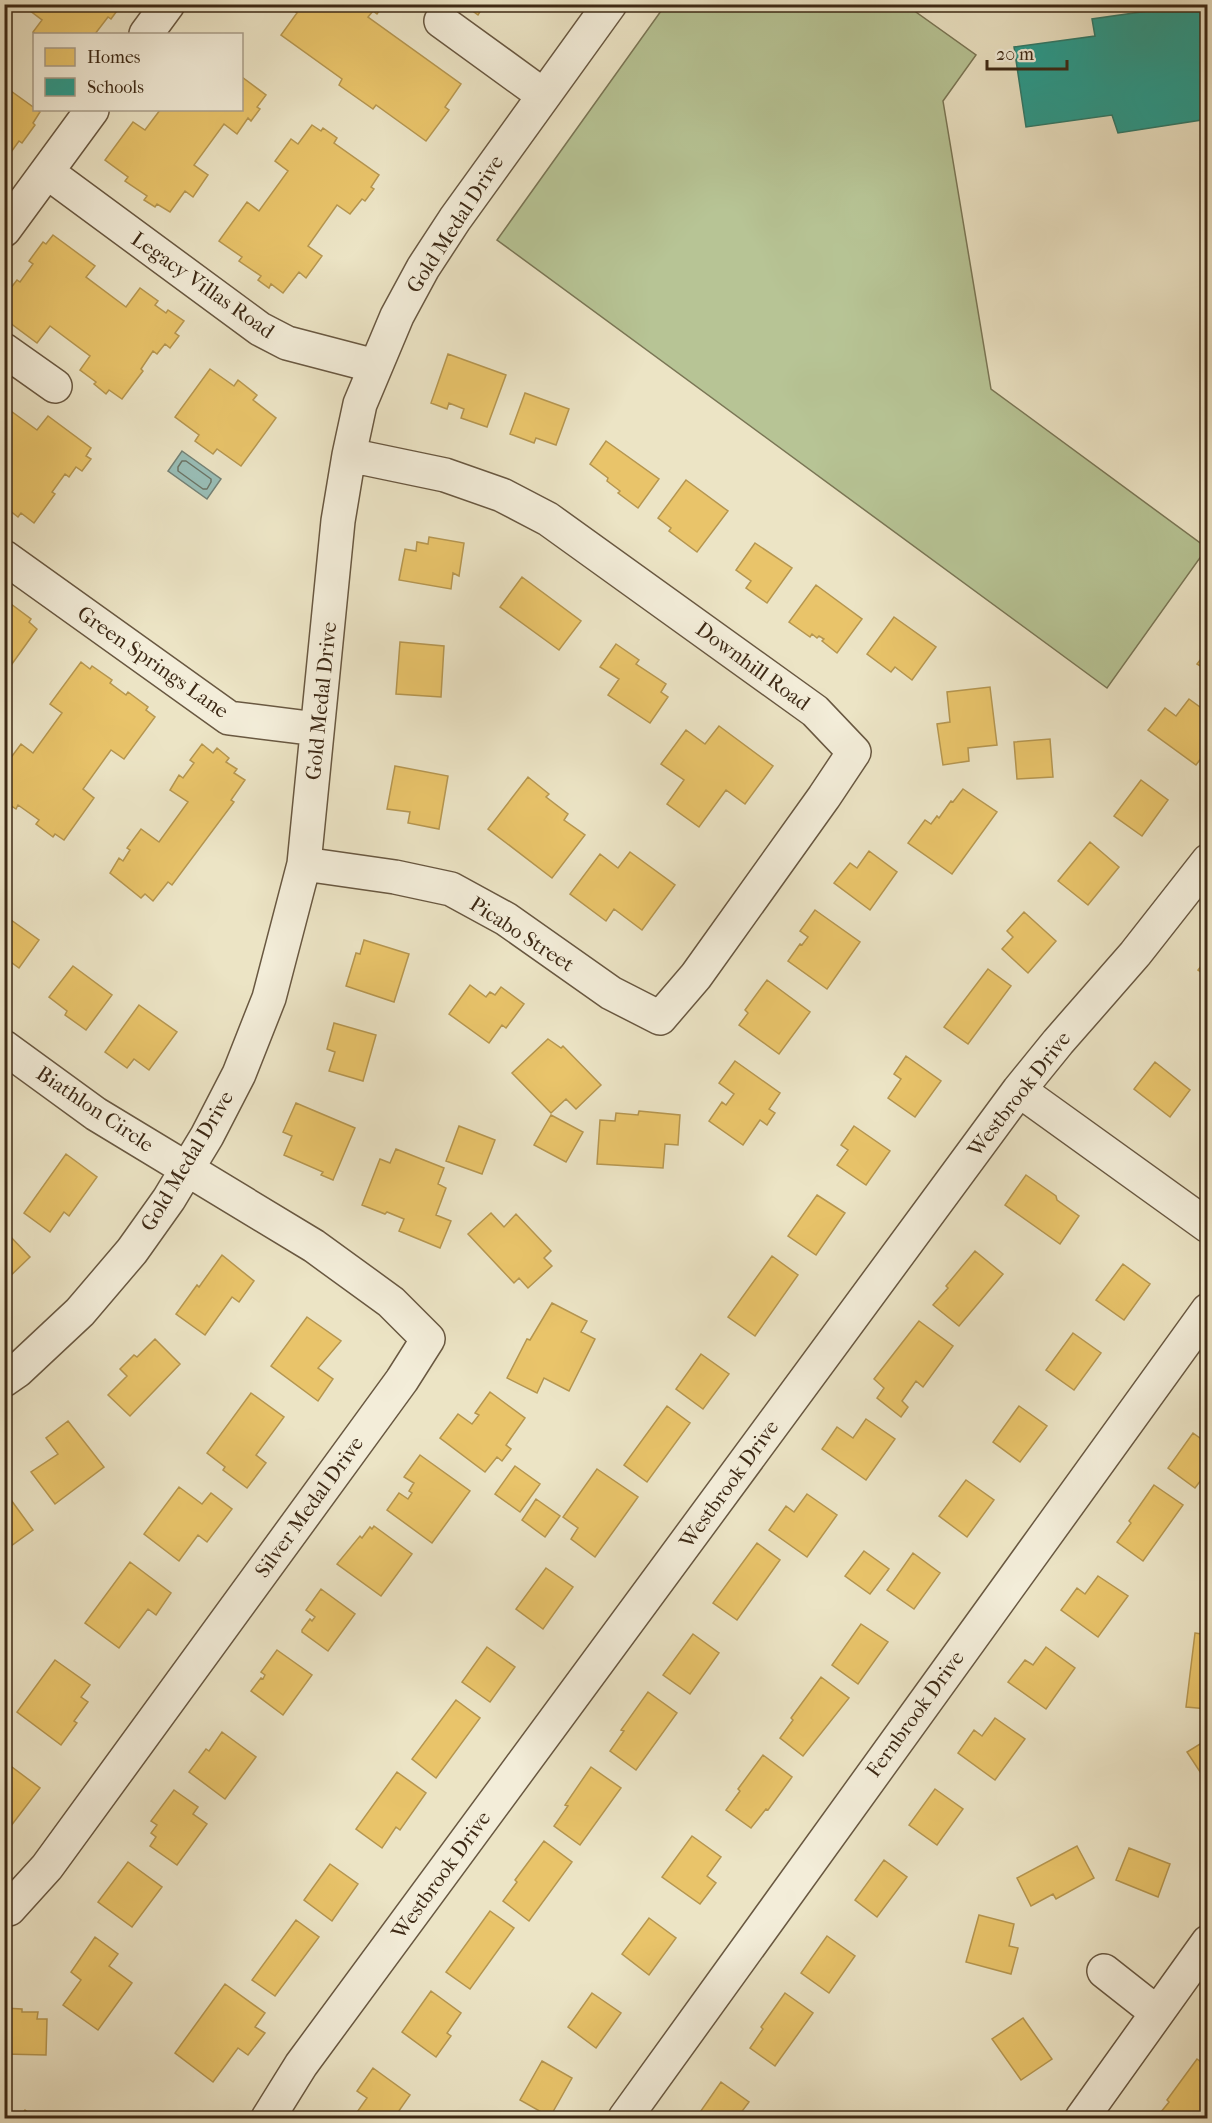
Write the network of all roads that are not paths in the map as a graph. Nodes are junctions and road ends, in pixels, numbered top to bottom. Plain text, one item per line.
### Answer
1 (168, 4) edge
2 (610, 4) edge
3 (441, 21) dead end
4 (147, 33) edge
5 (543, 95) junction
6 (91, 111) edge
7 (47, 172) junction
8 (4, 230) edge
9 (4, 350) edge
10 (375, 366) junction
11 (55, 386) dead end
12 (349, 456) junction
13 (4, 557) edge
14 (317, 729) junction
15 (1208, 861) edge
16 (304, 864) junction
17 (660, 1018) joint
18 (4, 1047) edge
19 (1019, 1090) junction
20 (187, 1169) junction
21 (1208, 1226) edge
22 (1208, 1310) edge
23 (4, 1380) edge
24 (7, 1908) edge
25 (1208, 1942) edge
26 (1104, 1971) dead end
27 (1156, 2012) junction
28 (268, 2118) edge
29 (624, 2118) edge
30 (1082, 2118) edge

1 - 4 street
2 - 5 street, Gold Medal Drive
3 - 5 street
5 - 10 street, Gold Medal Drive
6 - 7 street
7 - 8 street
7 - 10 street, Legacy Villas Road
9 - 11 street
10 - 12 street, Gold Medal Drive
12 - 14 street, Gold Medal Drive
12 - 17 street, Downhill Road
13 - 14 street, Green Springs Lane
14 - 16 street, Gold Medal Drive
15 - 19 street, Westbrook Drive
16 - 17 street, Picabo Street
16 - 20 street, Gold Medal Drive
18 - 20 street, Biathlon Circle
19 - 21 street
19 - 28 street, Westbrook Drive
20 - 23 street, Gold Medal Drive
20 - 24 street, Silver Medal Drive
22 - 29 street, Fernbrook Drive
25 - 27 street
26 - 27 street
27 - 30 street

